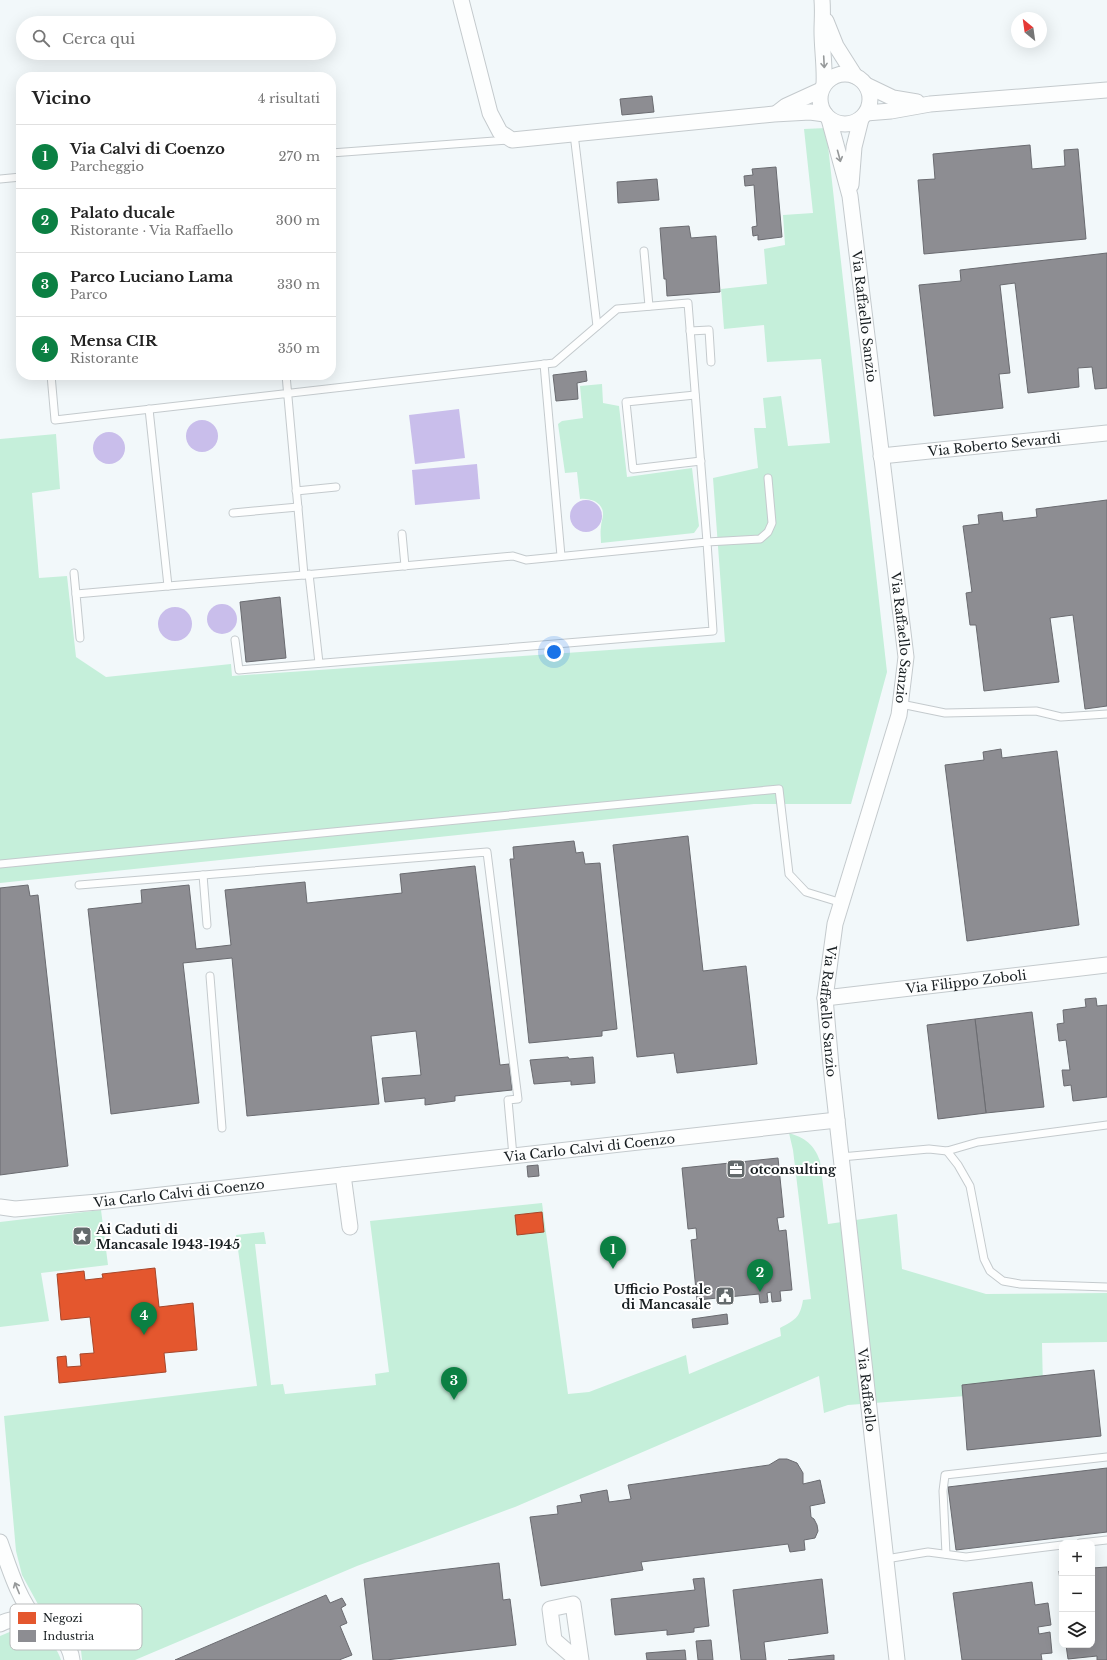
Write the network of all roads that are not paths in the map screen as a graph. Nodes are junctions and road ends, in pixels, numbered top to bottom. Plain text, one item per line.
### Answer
1 (461, 0) edge
2 (823, 6) edge
3 (855, 76) junction
4 (866, 85) junction
5 (823, 87) junction
6 (1107, 90) edge
7 (930, 104) junction
8 (774, 114) junction
9 (827, 116) junction
10 (863, 116) junction
11 (574, 134) junction
12 (512, 140) junction
13 (336, 153) edge
14 (16, 177) edge
15 (0, 179) edge
16 (850, 196) junction
17 (644, 251) dead end
18 (649, 306) junction
19 (597, 326) junction
20 (690, 331) junction
21 (711, 362) dead end
22 (544, 364) junction
23 (51, 380) edge
24 (287, 380) edge
25 (288, 394) junction
26 (695, 394) junction
27 (150, 410) junction
28 (1107, 433) edge
29 (881, 456) junction
30 (701, 461) junction
31 (768, 478) dead end
32 (336, 487) dead end
33 (296, 491) junction
34 (298, 507) junction
35 (233, 513) dead end
36 (402, 534) dead end
37 (708, 542) junction
38 (561, 556) junction
39 (405, 566) junction
40 (74, 573) dead end
41 (307, 575) junction
42 (168, 586) junction
43 (76, 594) junction
44 (80, 638) dead end
45 (235, 640) dead end
46 (319, 664) junction
47 (901, 704) junction
48 (1107, 714) edge
49 (0, 864) edge
50 (203, 875) junction
51 (79, 885) dead end
52 (842, 903) junction
53 (206, 926) dead end
54 (1107, 965) edge
55 (210, 976) dead end
56 (825, 998) junction
57 (837, 1120) junction
58 (1107, 1125) edge
59 (222, 1128) dead end
60 (947, 1151) junction
61 (513, 1156) junction
62 (841, 1157) junction
63 (343, 1175) junction
64 (0, 1207) edge
65 (15, 1209) junction
66 (0, 1214) edge
67 (350, 1228) dead end
68 (1107, 1287) edge
69 (1107, 1457) edge
70 (1107, 1540) edge
71 (1095, 1541) edge
72 (0, 1542) edge
73 (1059, 1545) edge
74 (946, 1554) junction
75 (886, 1559) junction
76 (24, 1604) edge
77 (10, 1622) edge
78 (0, 1624) edge
79 (68, 1650) edge
80 (72, 1660) edge
81 (577, 1660) edge
82 (581, 1660) edge
83 (897, 1660) edge

1 - 12 street
2 - 3 street, Via Raffaello Sanzio
2 -> 5 street, Via Raffaello Sanzio
3 - 4 street, Via Raffaello Sanzio
3 - 5 street
4 - 7 street, Via Raffaello Sanzio
4 - 10 street, Via Raffaello Sanzio
5 - 8 street
5 - 9 street, Via Raffaello Sanzio
6 - 7 street, Via Raffaello Sanzio
7 - 10 street, Via Raffaello Sanzio
8 - 9 street
8 - 11 street
9 - 10 street, Via Raffaello Sanzio
9 -> 16 street, Via Raffaello Sanzio
10 - 16 street, Via Raffaello Sanzio
11 - 12 street
11 - 19 lane
12 - 13 lane
14 - 15 lane
16 - 29 street, Via Raffaello Sanzio
17 - 18 lane
18 - 19 lane
18 - 20 lane
19 - 22 lane
20 - 21 lane
20 - 26 lane
22 - 25 lane
22 - 38 lane
23 - 27 lane
24 - 25 lane
25 - 27 lane
25 - 33 lane
26 - 30 lane
26 - 30 lane
27 - 42 lane
28 - 29 street, Via Roberto Sevardi
29 - 47 street, Via Raffaello Sanzio
30 - 37 lane
31 - 37 lane
32 - 33 lane
33 - 34 lane
34 - 35 lane
34 - 41 lane
36 - 39 lane
37 - 38 lane
37 - 46 lane
38 - 39 lane
39 - 41 lane
40 - 43 lane
41 - 42 lane
41 - 46 lane
42 - 43 lane
43 - 44 lane
45 - 46 lane
47 - 48 lane
47 - 52 street, Via Raffaello Sanzio
49 - 52 lane
50 - 51 lane
50 - 53 lane
50 - 61 lane
52 - 56 street, Via Raffaello Sanzio
54 - 56 street, Via Filippo Zoboli
55 - 59 lane
56 - 57 street, Via Raffaello Sanzio
57 - 61 street, Via Carlo Calvi di Coenzo
57 - 62 street, Via Raffaello
58 - 60 lane
60 - 62 lane
60 - 68 lane
61 - 63 street, Via Carlo Calvi di Coenzo
62 - 75 street, Via Raffaello
63 - 65 street, Via Carlo Calvi di Coenzo
63 - 67 street
64 - 65 street, Via Carlo Calvi di Coenzo
65 - 66 street, Via Carlo Calvi di Coenzo
69 - 74 lane
70 - 71 lane
76 -> 72 street
73 - 74 lane
74 - 75 lane
75 - 83 street, Via Raffaello
77 - 78 street
79 - 80 street
81 - 82 street

